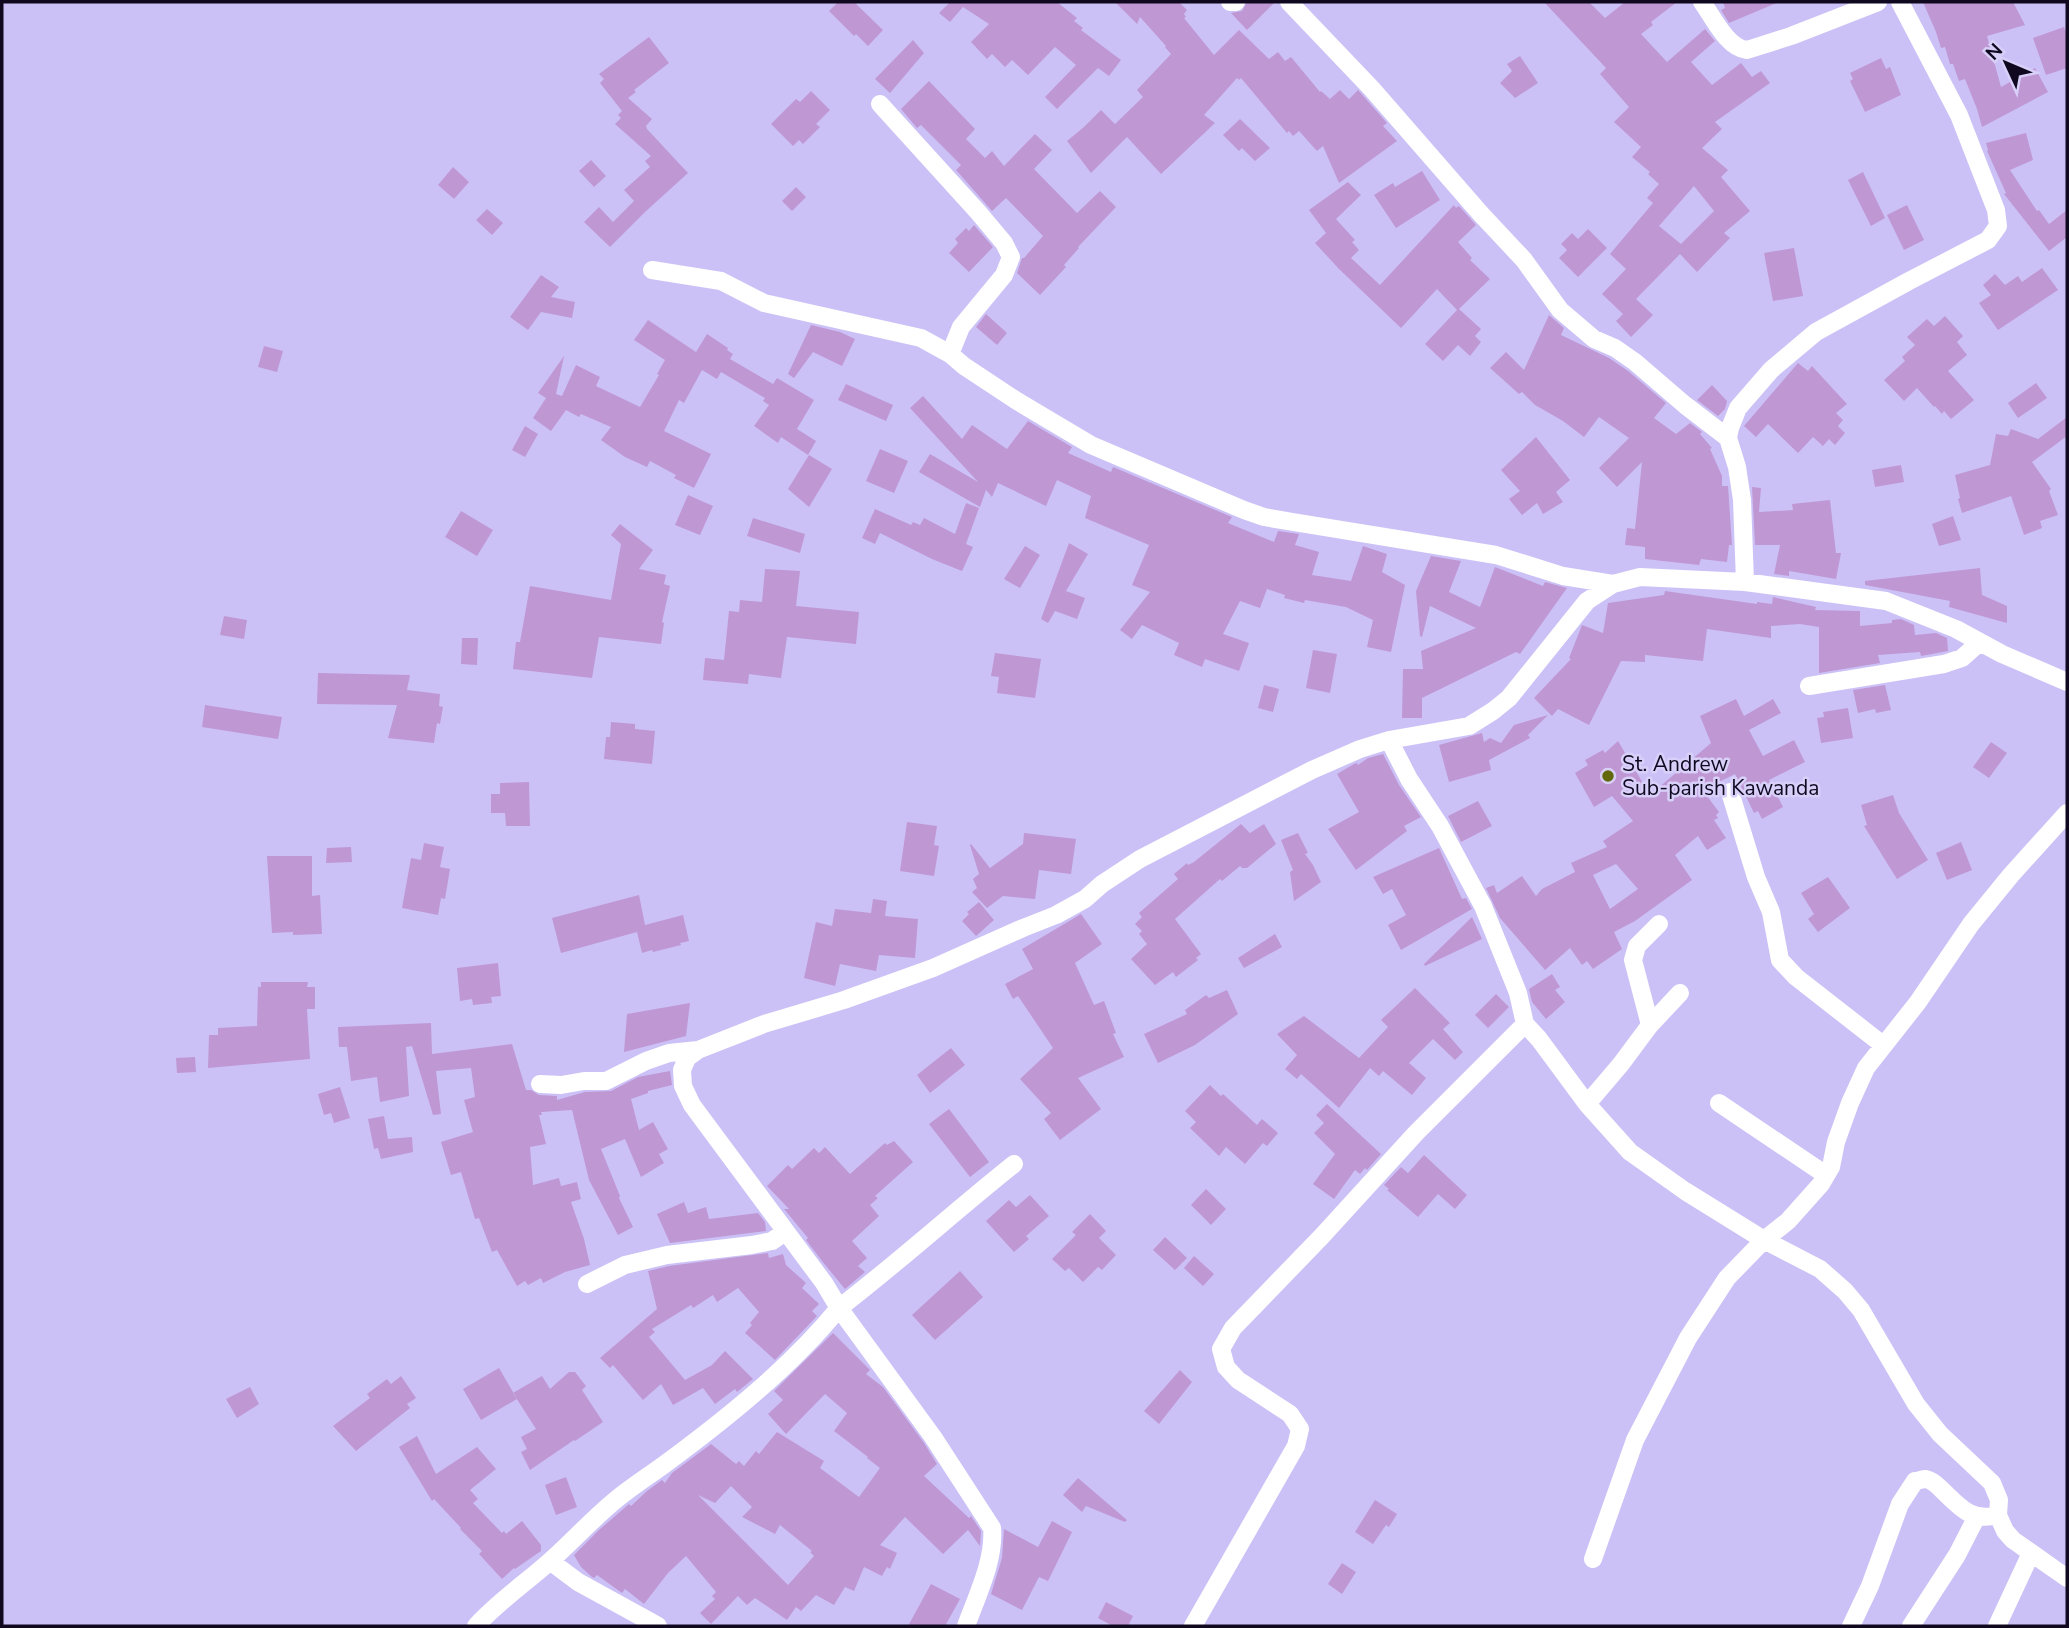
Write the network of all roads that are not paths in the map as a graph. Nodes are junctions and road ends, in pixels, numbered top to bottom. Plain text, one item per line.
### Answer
1 (1230, 2) edge
2 (1236, 2) edge
3 (1289, 2) edge
4 (1702, 2) edge
5 (1878, 2) edge
6 (1900, 2) edge
7 (880, 104) dead end
8 (652, 270) dead end
9 (950, 354) junction
10 (1728, 438) junction
11 (1745, 582) junction
12 (1613, 584) junction
13 (1980, 642) junction
14 (2067, 682) edge
15 (1809, 686) dead end
16 (1389, 740) junction
17 (1730, 792) dead end
18 (2067, 813) edge
19 (1659, 924) dead end
20 (1679, 993) dead end
21 (1525, 1024) junction
22 (1650, 1024) junction
23 (1883, 1045) junction
24 (698, 1050) junction
25 (540, 1084) dead end
26 (1587, 1104) junction
27 (1719, 1104) dead end
28 (1014, 1164) dead end
29 (1826, 1174) junction
30 (785, 1232) junction
31 (1764, 1240) junction
32 (587, 1283) dead end
33 (839, 1308) junction
34 (1998, 1515) junction
35 (1976, 1517) junction
36 (2031, 1553) junction
37 (1593, 1559) dead end
38 (550, 1561) junction
39 (2067, 1578) edge
40 (476, 1626) edge
41 (658, 1626) edge
42 (967, 1626) edge
43 (1193, 1626) edge
44 (1851, 1626) edge
45 (1911, 1626) edge
46 (1997, 1626) edge

1 - 2 street
3 - 10 street
4 - 5 street
6 - 10 street
7 - 9 street
8 - 9 street
9 - 12 street
10 - 11 street
11 - 12 street
11 - 13 street
12 - 16 street
13 - 14 street
13 - 15 street
16 - 21 street
16 - 24 street
17 - 23 street
18 - 23 street
19 - 22 street
20 - 22 street
21 - 26 street
21 - 43 street
22 - 26 street
23 - 29 street
24 - 25 street
24 - 30 street
26 - 31 street
27 - 29 street
28 - 33 street
29 - 31 street
30 - 32 street
30 - 33 street
31 - 34 street
31 - 37 street
33 - 38 street
33 - 42 street
34 - 35 street
34 - 36 street
35 - 44 street
35 - 45 street
36 - 39 street
36 - 46 street
38 - 40 street
38 - 41 street

